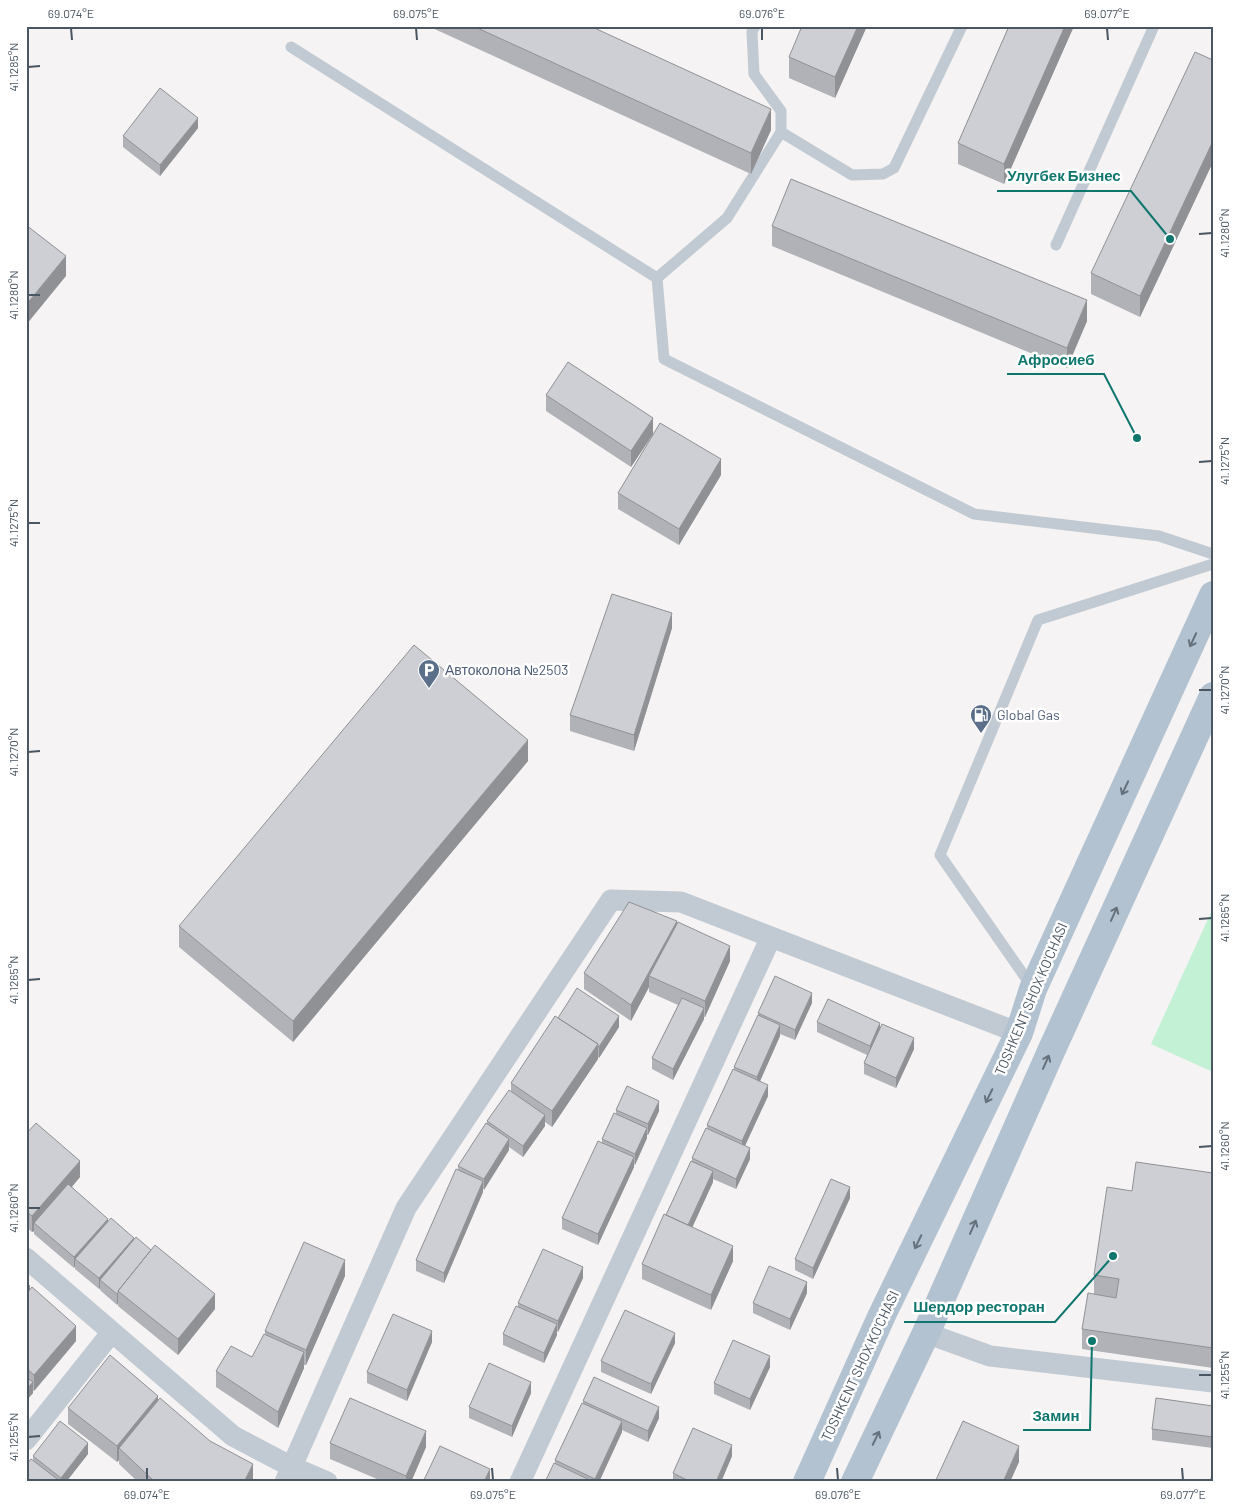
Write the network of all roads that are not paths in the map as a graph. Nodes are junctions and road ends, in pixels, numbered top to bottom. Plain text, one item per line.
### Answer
1 (755, 26) edge
2 (962, 26) edge
3 (1154, 26) edge
4 (291, 47) dead end
5 (781, 132) junction
6 (1056, 245) dead end
7 (657, 278) junction
8 (1213, 554) edge
9 (1213, 564) edge
10 (1213, 596) edge
11 (1213, 696) edge
12 (771, 937) junction
13 (1033, 988) junction
14 (1019, 1033) junction
15 (26, 1258) edge
16 (112, 1332) junction
17 (926, 1333) junction
18 (1213, 1382) edge
19 (26, 1440) edge
20 (289, 1474) edge
21 (327, 1482) edge
22 (520, 1482) edge
23 (807, 1482) edge
24 (855, 1482) edge

1 - 5 lane
2 - 5 lane
3 - 6 lane
4 - 7 lane
5 - 7 lane
7 - 8 lane
9 - 13 lane
10 -> 13 main road, TOSHKENT SHOX KO'CHASI
17 -> 11 main road
12 - 14 street
12 - 20 street
12 - 22 street
13 - 14 main road, TOSHKENT SHOX KO'CHASI
14 -> 23 main road, TOSHKENT SHOX KO'CHASI
15 - 16 street
16 - 19 street
16 - 20 street
17 - 18 street
24 -> 17 main road
20 - 21 street

